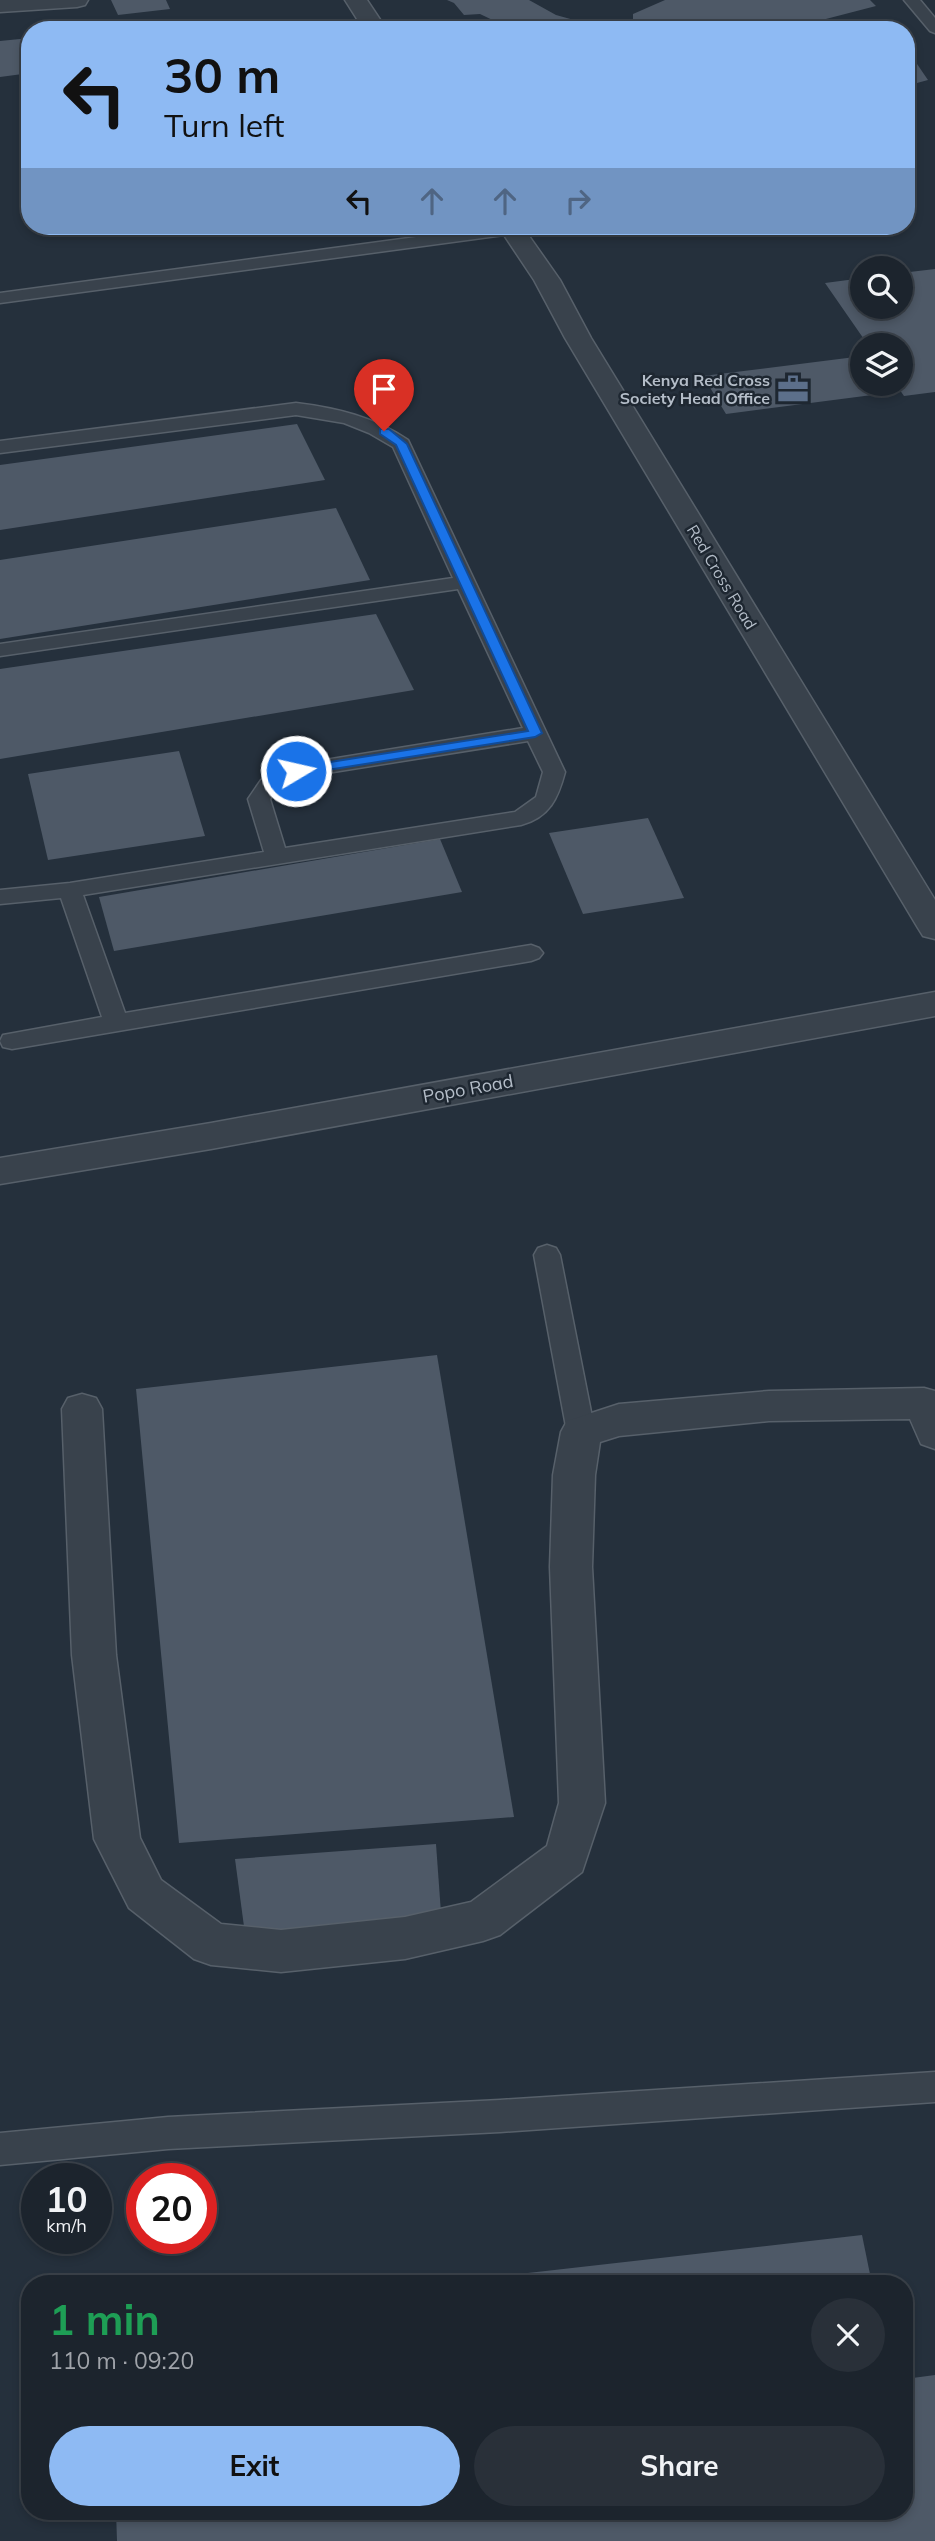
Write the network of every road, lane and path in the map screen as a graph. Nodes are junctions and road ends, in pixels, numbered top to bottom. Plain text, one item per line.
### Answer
1 (77, 0) edge
2 (356, 0) edge
3 (912, 0) edge
4 (0, 5) edge
5 (370, 21) edge
6 (935, 28) edge
7 (460, 235) edge
8 (516, 235) edge
9 (0, 298) edge
10 (0, 447) edge
11 (465, 582) junction
12 (0, 650) edge
13 (535, 733) junction
14 (277, 858) junction
15 (70, 890) junction
16 (0, 897) edge
17 (935, 928) edge
18 (531, 953) dead end
19 (935, 1004) edge
20 (117, 1023) junction
21 (12, 1041) dead end
22 (0, 1171) edge
23 (547, 1255) dead end
24 (82, 1409) dead end
25 (931, 1411) edge
26 (581, 1433) junction
27 (935, 2087) edge
28 (0, 2149) edge

1 - 4 street
2 - 5 street
3 - 6 lane
7 - 9 lane
8 - 17 street, Red Cross Road
10 - 11 lane
11 - 12 lane
11 - 13 lane
13 - 14 lane
13 - 14 lane
14 - 15 lane
15 - 16 lane
15 - 20 lane
18 - 20 lane
19 - 22 street, Popo Road
20 - 21 lane
23 - 26 lane
24 - 26 street
25 - 26 street
27 - 28 lane

